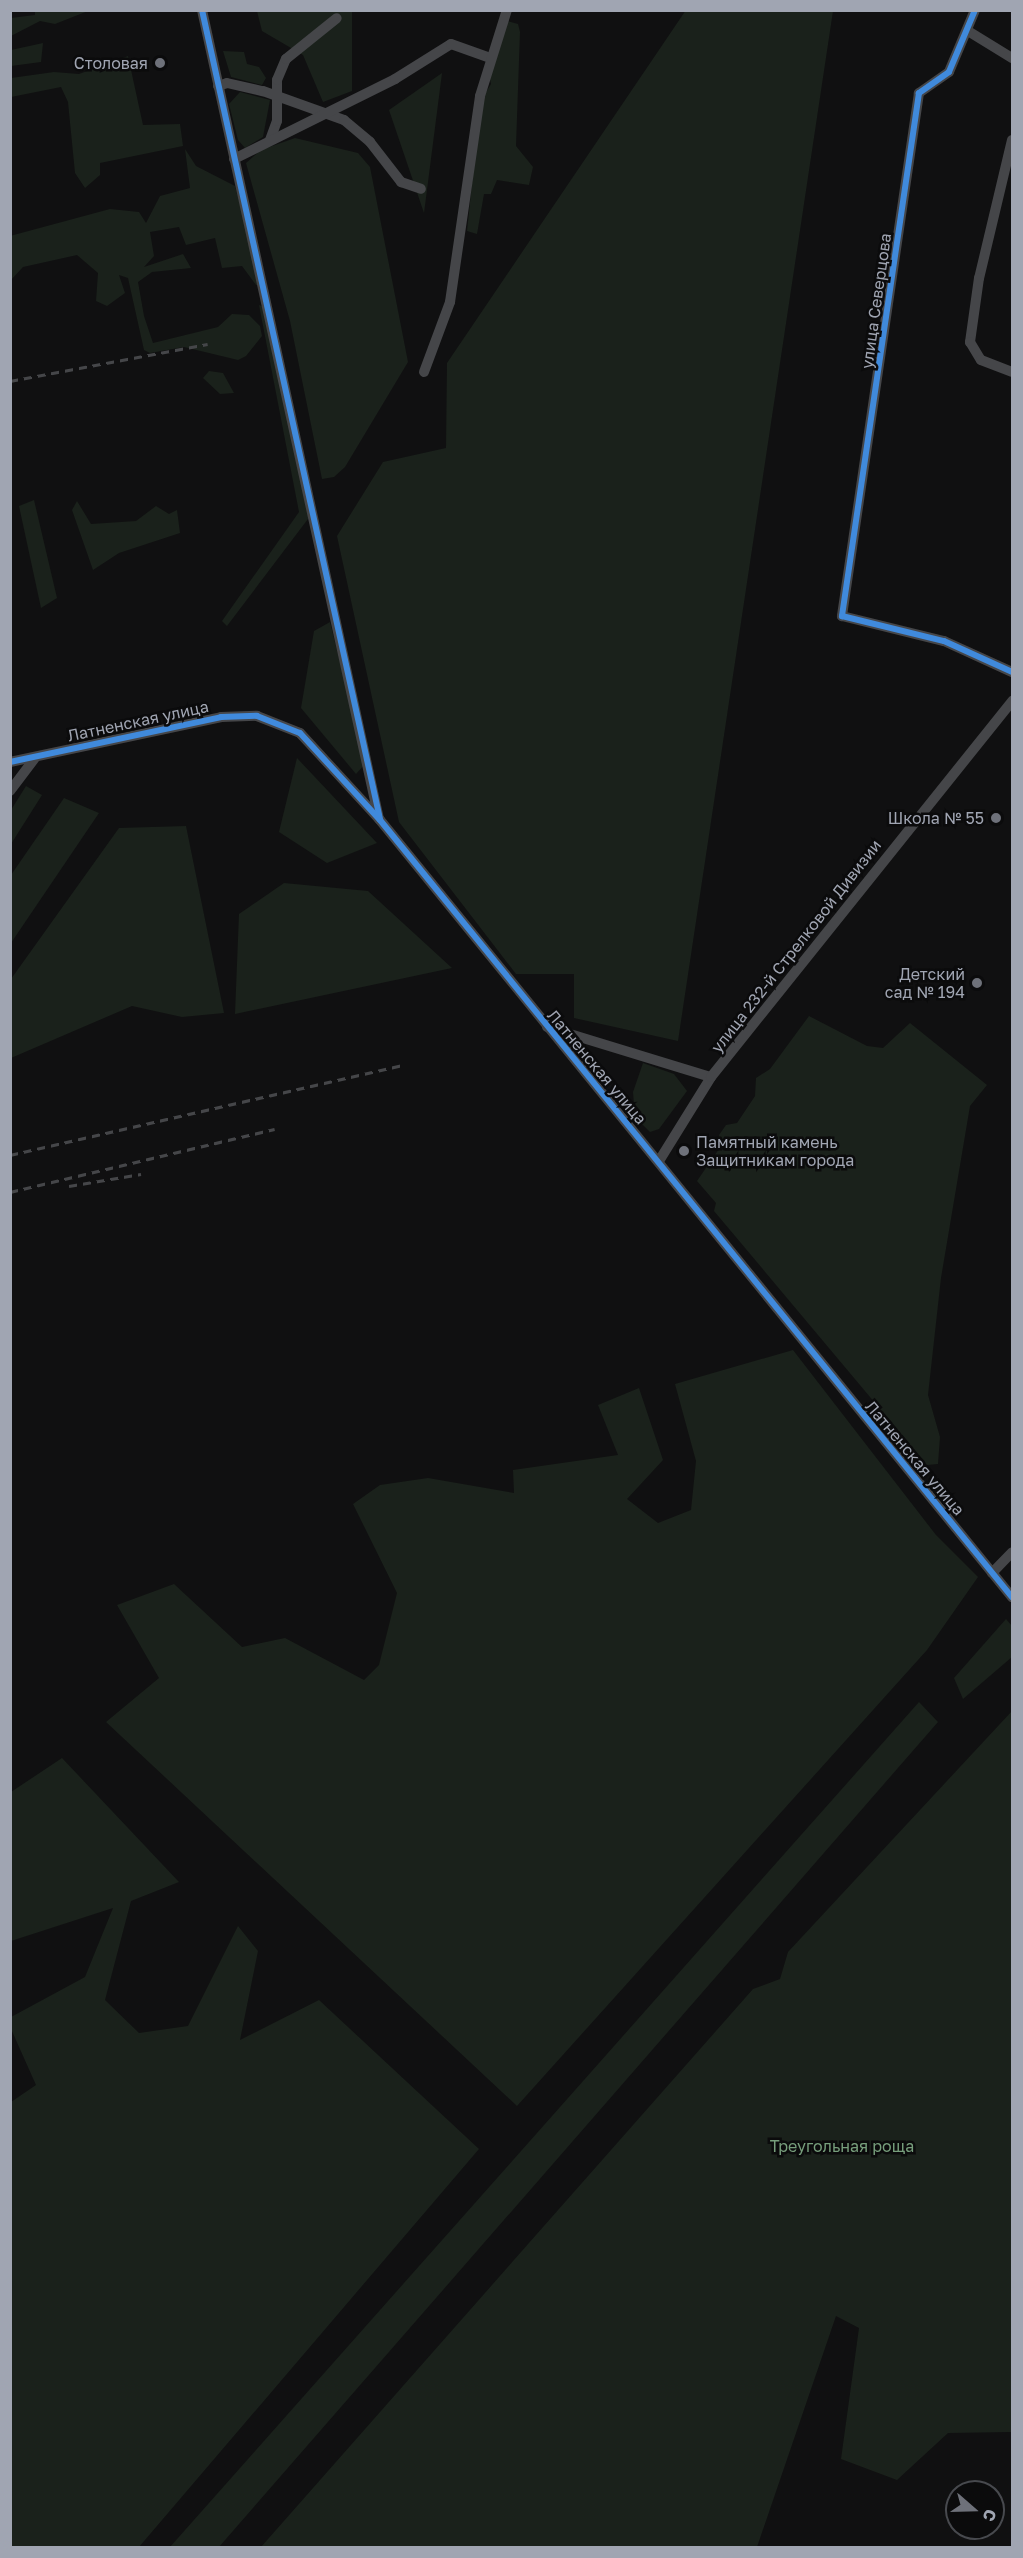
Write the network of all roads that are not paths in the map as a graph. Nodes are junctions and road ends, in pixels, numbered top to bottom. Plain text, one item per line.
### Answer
1 (202, 10) edge
2 (507, 10) edge
3 (975, 10) edge
4 (337, 18) dead end
5 (968, 31) junction
6 (1012, 57) edge
7 (490, 58) junction
8 (218, 86) junction
9 (279, 96) junction
10 (324, 112) junction
11 (270, 140) junction
12 (1012, 140) edge
13 (234, 159) junction
14 (421, 189) dead end
15 (424, 372) dead end
16 (1012, 372) edge
17 (1012, 672) edge
18 (1012, 701) edge
19 (35, 758) junction
20 (10, 762) edge
21 (10, 791) edge
22 (380, 820) junction
23 (546, 1027) junction
24 (711, 1077) junction
25 (659, 1161) junction
26 (1012, 1551) edge
27 (992, 1573) junction
28 (1012, 1597) edge

1 - 8 street
2 - 7 street
3 - 5 street, улица Северцова
4 - 9 street
5 - 6 street
5 - 17 street, улица Северцова
7 - 10 street
7 - 15 street
8 - 9 street
8 - 13 street
9 - 10 street
9 - 11 street
10 - 11 street
10 - 14 street
11 - 13 street
12 - 16 street
13 - 22 street
18 - 24 street, улица 232-й Стрелковой Дивизии
19 - 20 street, Латненская улица
19 - 21 street
19 - 22 street, Латненская улица
22 - 23 street, Латненская улица
23 - 24 street
23 - 25 street, Латненская улица
24 - 25 street, улица 232-й Стрелковой Дивизии
25 - 27 street, Латненская улица
26 - 27 street
27 - 28 street, Латненская улица

